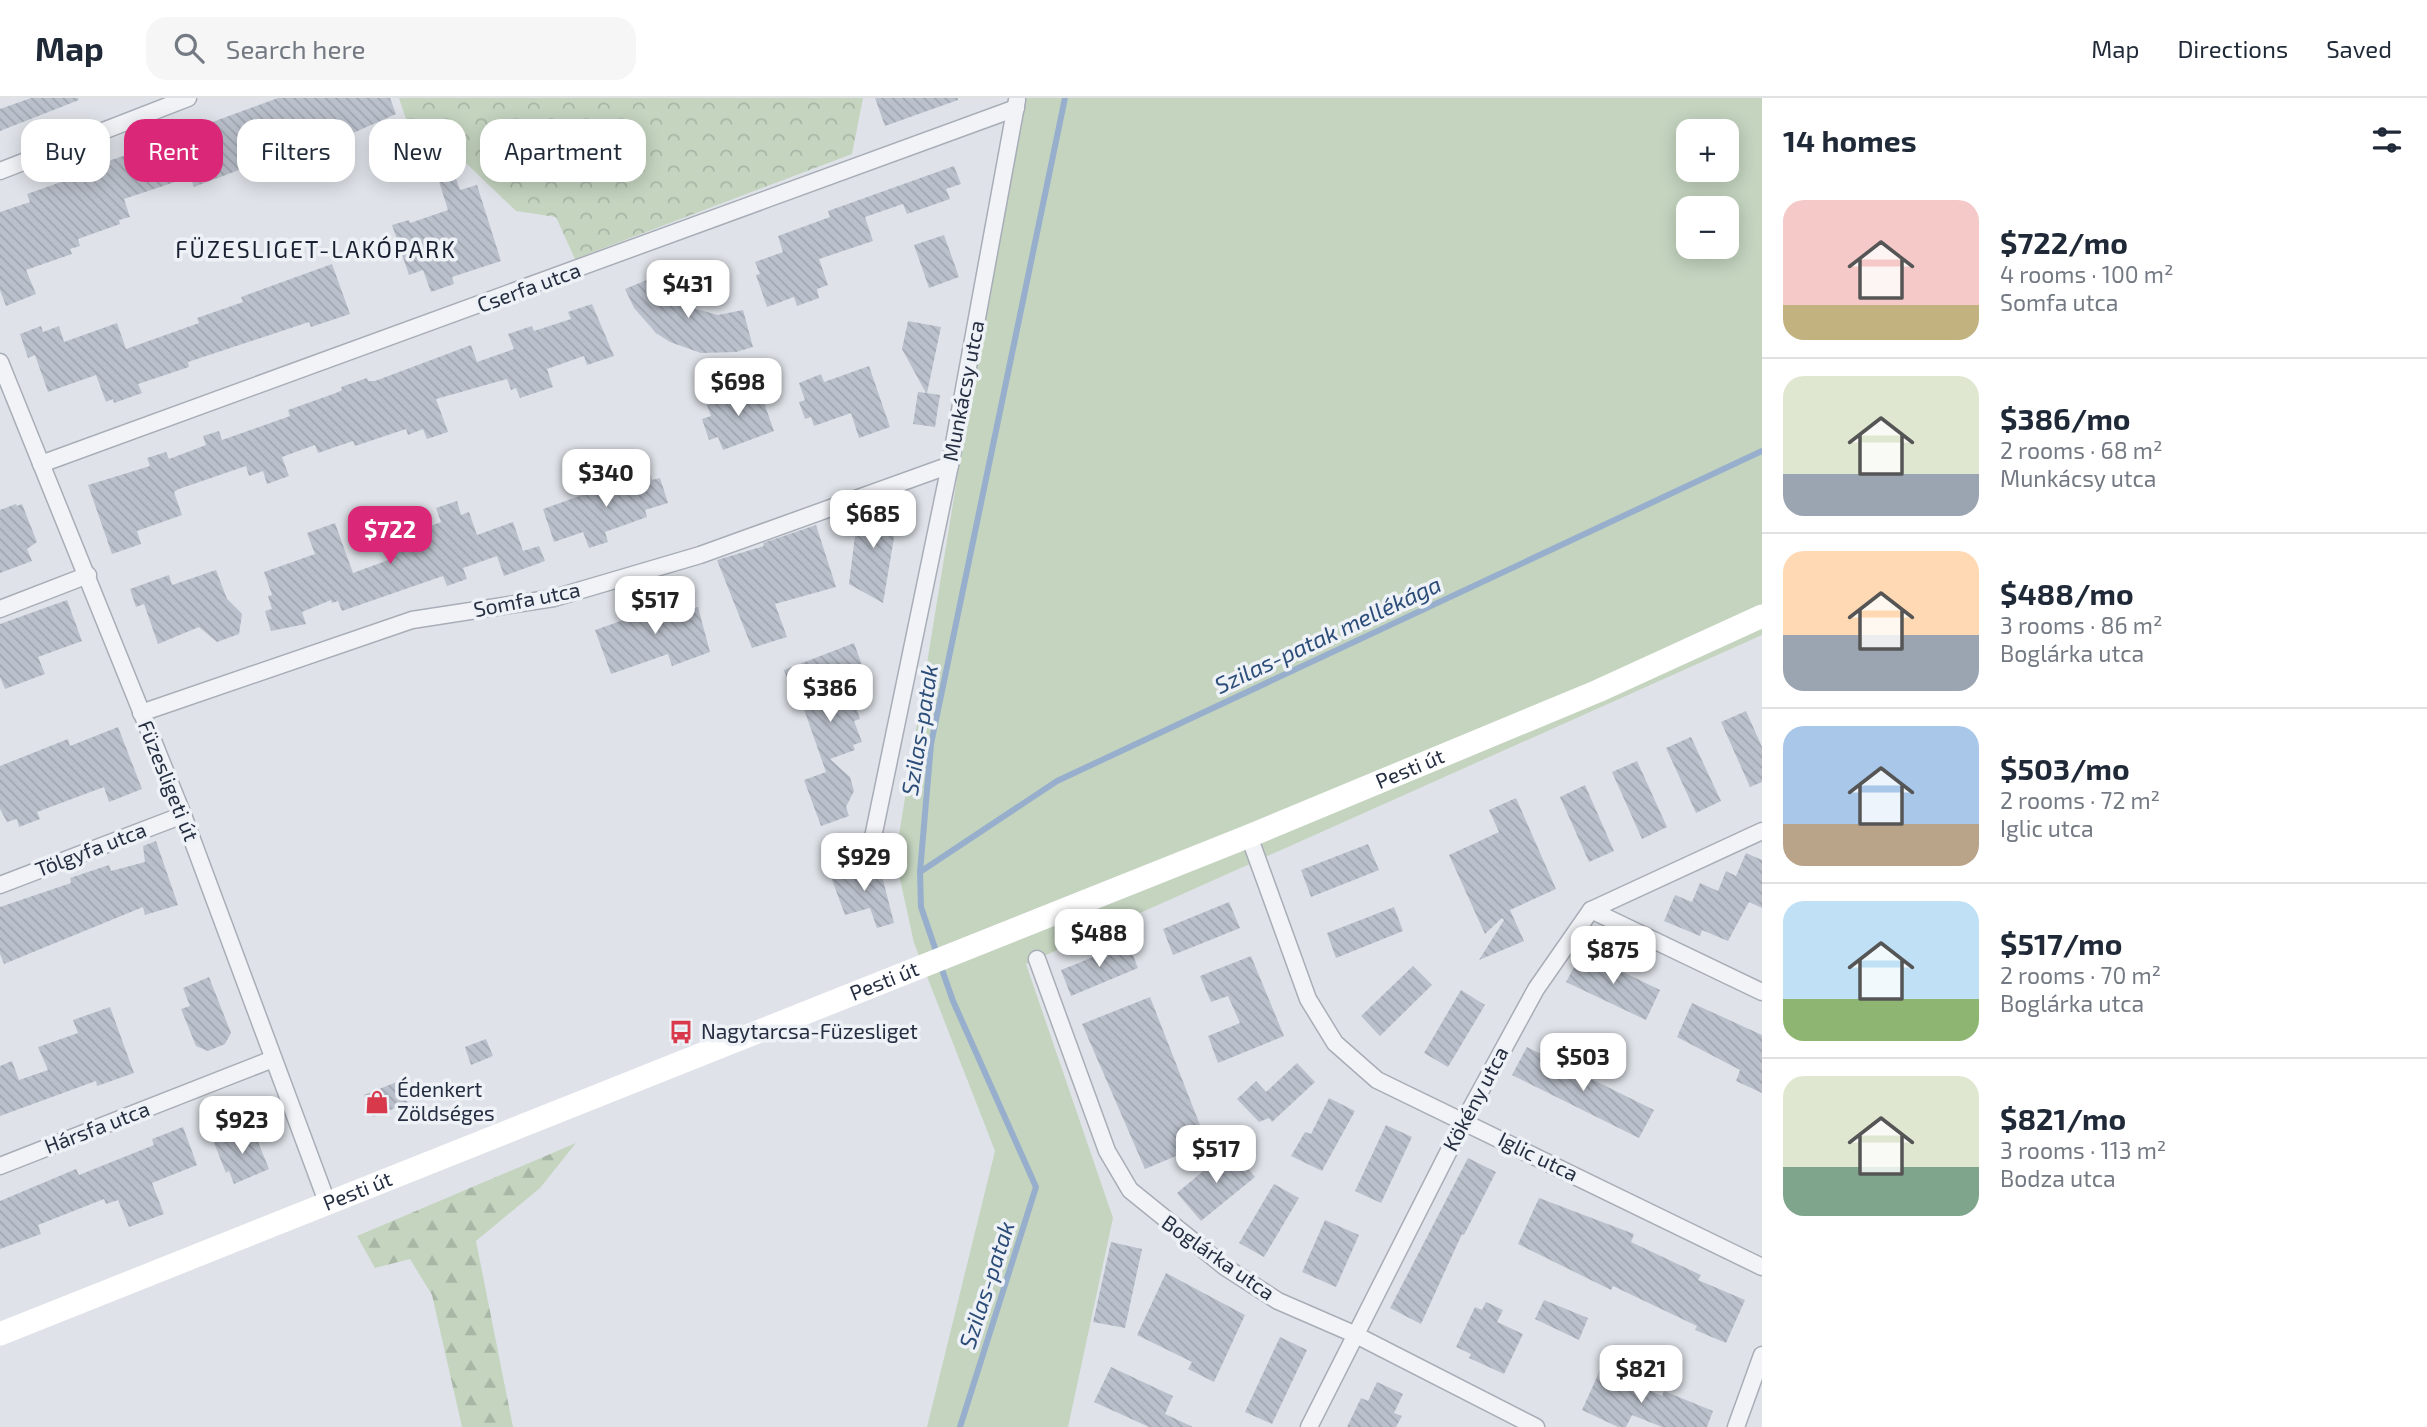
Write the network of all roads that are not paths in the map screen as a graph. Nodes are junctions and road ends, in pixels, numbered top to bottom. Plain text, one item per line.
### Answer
1 (188, 98) edge
2 (1017, 103) edge
3 (0, 172) edge
4 (0, 362) edge
5 (41, 464) junction
6 (950, 465) junction
7 (88, 575) junction
8 (0, 609) edge
9 (1762, 616) edge
10 (141, 713) junction
11 (183, 816) junction
12 (1762, 831) edge
13 (1249, 836) junction
14 (872, 847) dead end
15 (0, 885) edge
16 (1591, 910) junction
17 (1037, 959) dead end
18 (1762, 992) edge
19 (273, 1059) junction
20 (1464, 1121) junction
21 (0, 1166) edge
22 (327, 1202) junction
23 (1762, 1267) edge
24 (0, 1334) edge
25 (1354, 1334) junction
26 (1762, 1355) edge
27 (1309, 1427) edge
28 (1536, 1427) edge
29 (1735, 1427) edge

1 - 3 street
2 - 5 street, Cserfa utca
2 - 6 street, Munkácsy utca
4 - 5 street, Füzesligeti út
5 - 7 street, Füzesligeti út
6 - 10 street, Somfa utca
6 - 14 street, Munkácsy utca
7 - 8 street
7 - 10 street, Füzesligeti út
9 - 13 main road, Pesti út
10 - 11 street, Füzesligeti út
11 - 15 street, Tölgyfa utca
11 - 19 street, Füzesligeti út
12 - 16 street
13 - 20 street, Iglic utca
13 - 22 main road, Pesti út
16 - 18 street
16 - 20 street, Kökény utca
17 - 25 street, Boglárka utca
19 - 21 street, Hársfa utca
19 - 22 street, Füzesligeti út
20 - 23 street, Iglic utca
20 - 25 street, Kökény utca
22 - 24 main road, Pesti út
25 - 27 street, Kökény utca
25 - 28 street, Boglárka utca
26 - 29 street

